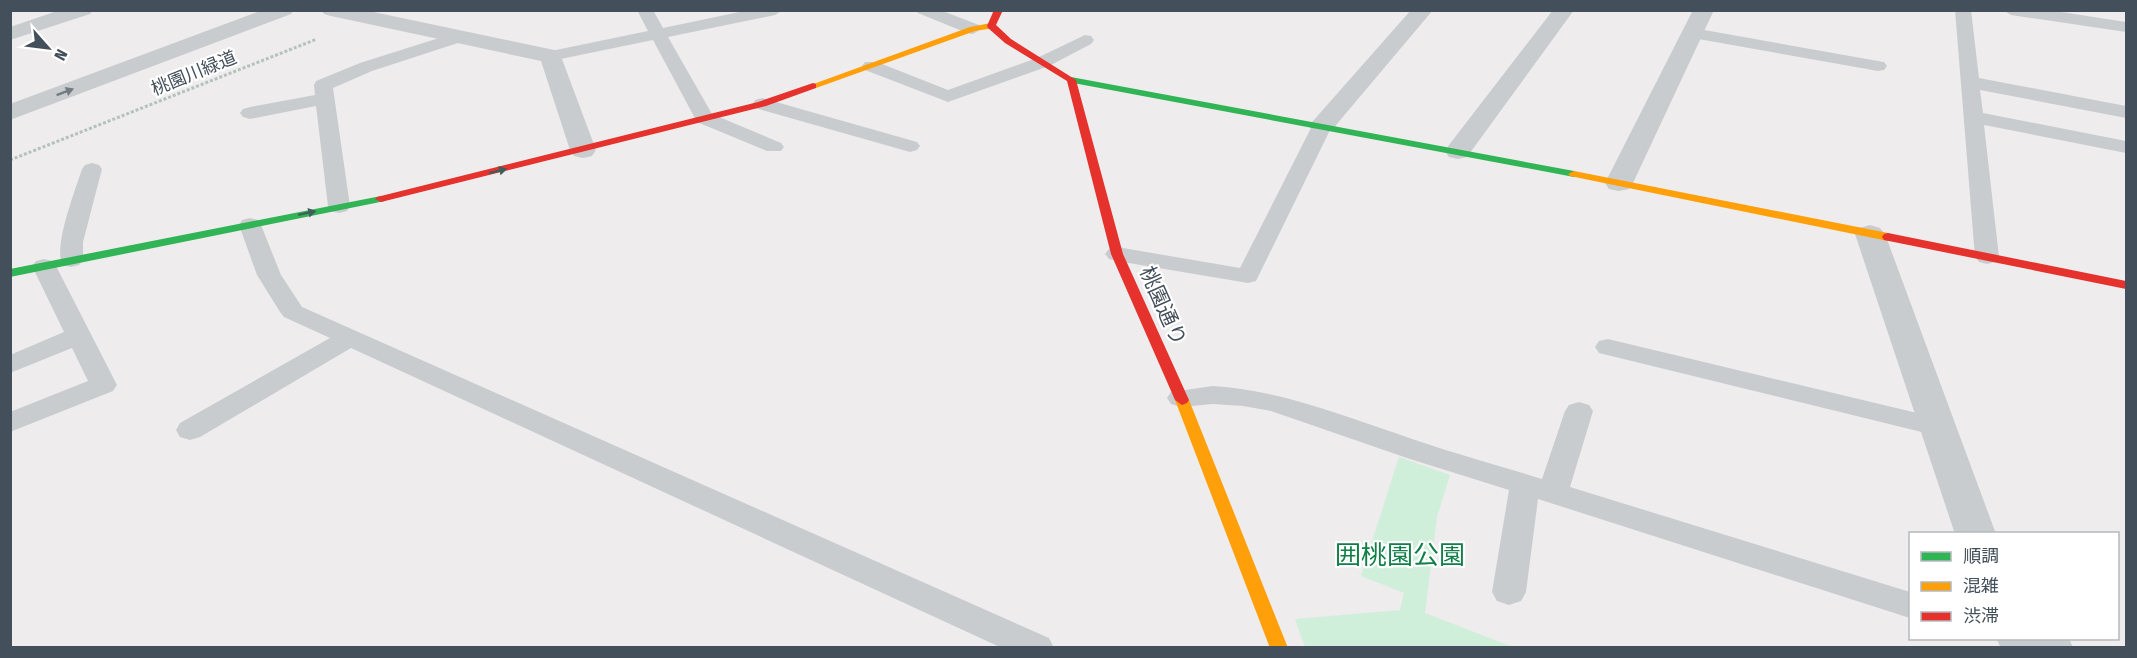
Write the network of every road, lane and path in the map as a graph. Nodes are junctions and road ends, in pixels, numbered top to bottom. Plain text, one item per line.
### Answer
1 (83, 10) edge
2 (284, 10) edge
3 (331, 10) edge
4 (645, 10) edge
5 (775, 10) edge
6 (924, 10) edge
7 (999, 10) edge
8 (1423, 10) edge
9 (1564, 10) edge
10 (1704, 10) edge
11 (1942, 10) edge
12 (2011, 10) edge
13 (1963, 12) edge
14 (368, 18) junction
15 (991, 26) junction
16 (2127, 27) edge
17 (973, 29) junction
18 (1693, 33) junction
19 (10, 34) edge
20 (658, 35) junction
21 (458, 37) junction
22 (1085, 40) dead end
23 (551, 57) junction
24 (1043, 63) junction
25 (871, 66) junction
26 (1878, 66) dead end
27 (1071, 80) junction
28 (1969, 82) junction
29 (325, 99) junction
30 (762, 104) junction
31 (2127, 112) edge
32 (10, 113) edge
33 (250, 113) dead end
34 (1972, 117) junction
35 (704, 118) junction
36 (1322, 126) junction
37 (910, 146) dead end
38 (774, 147) dead end
39 (2127, 147) edge
40 (583, 150) junction
41 (1458, 151) junction
42 (10, 160) edge
43 (92, 169) dead end
44 (1619, 183) junction
45 (339, 206) junction
46 (250, 225) junction
47 (1870, 234) junction
48 (1117, 254) junction
49 (1987, 257) junction
50 (71, 260) junction
51 (44, 266) junction
52 (10, 273) edge
53 (2127, 285) edge
54 (78, 336) junction
55 (351, 337) junction
56 (1608, 347) dead end
57 (10, 364) edge
58 (1181, 398) junction
59 (1578, 411) dead end
60 (10, 423) edge
61 (1938, 427) junction
62 (190, 430) dead end
63 (1539, 488) junction
64 (1975, 532) edge
65 (1509, 592) dead end
66 (1909, 604) edge
67 (2022, 640) edge
68 (1037, 648) edge
69 (1279, 648) edge
70 (2051, 648) edge

1 - 19 street
32 -> 2 street
3 - 14 street
4 - 20 lane
5 - 20 lane
6 - 17 lane
7 - 15 street
8 - 36 street
9 - 41 street
10 - 18 street
11 - 13 lane
12 - 16 lane
13 - 28 lane
14 - 21 street
14 - 42 path, 桃園川緑道
15 - 17 street
15 - 24 street
17 - 25 street
18 - 26 lane
18 - 44 street
20 - 23 lane
20 - 35 lane
21 - 23 street
21 - 29 lane
22 - 24 lane
23 - 40 street
24 - 25 lane
24 - 27 street
25 - 30 street
27 - 36 street
27 - 48 street, 桃園通り
28 - 31 lane
28 - 34 lane
29 - 33 lane
29 - 45 lane
30 - 35 street
30 - 37 lane
34 - 39 lane
34 - 49 lane
35 - 38 lane
35 - 40 street
36 - 41 street
36 - 48 lane
45 -> 40 street
41 - 44 street
43 - 50 lane
44 - 47 street
46 -> 45 street
46 - 50 street
46 - 55 lane
47 - 49 street
47 - 61 street
48 - 58 street, 桃園通り
49 - 53 street
50 - 51 street
51 - 52 street
51 - 54 lane
54 - 57 lane
54 - 60 lane
55 - 62 lane
55 - 68 lane
56 - 61 lane
58 - 63 lane
58 - 69 street, 桃園通り
59 - 63 lane
61 - 64 street
63 - 65 lane
63 - 66 lane
67 - 70 street

